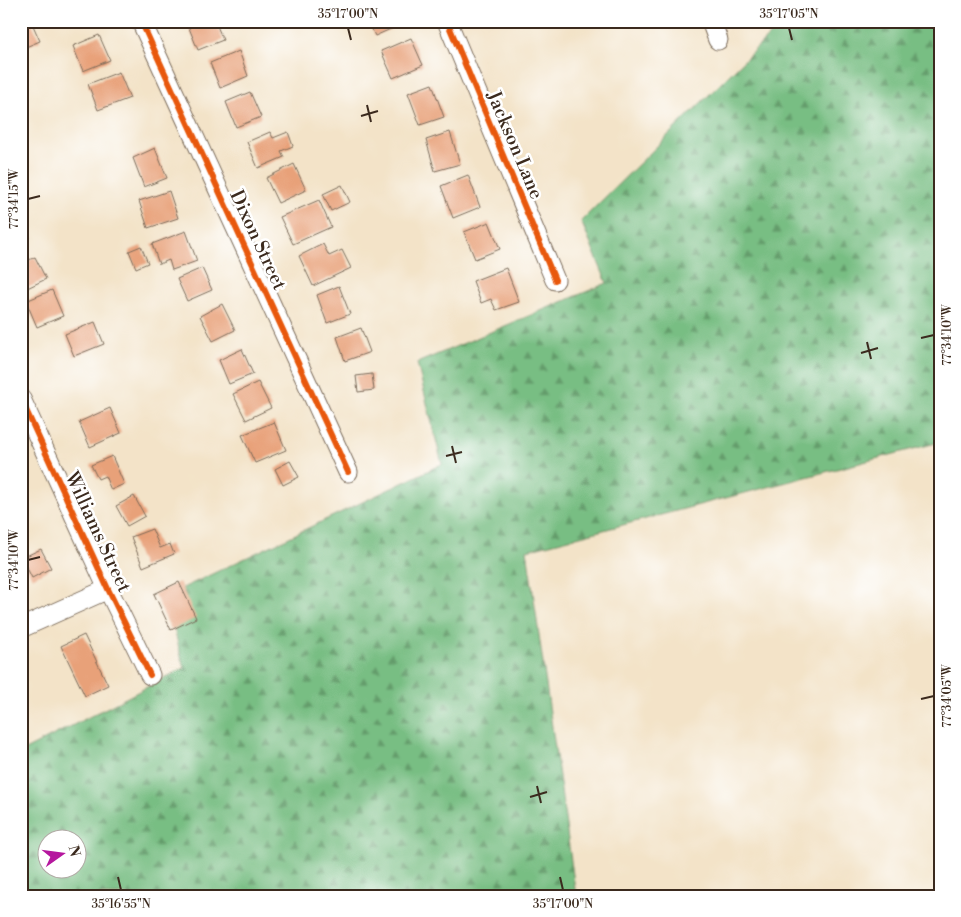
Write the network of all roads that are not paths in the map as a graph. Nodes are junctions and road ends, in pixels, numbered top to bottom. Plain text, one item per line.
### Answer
1 (141, 21) edge
2 (447, 21) edge
3 (711, 21) edge
4 (718, 40) dead end
5 (555, 280) dead end
6 (21, 399) edge
7 (348, 472) dead end
8 (108, 589) junction
9 (21, 628) edge
10 (150, 676) dead end

1 - 7 street, Dixon Street
2 - 5 street, Jackson Lane
3 - 4 street
6 - 8 street, Williams Street
8 - 9 street
8 - 10 street, Williams Street

